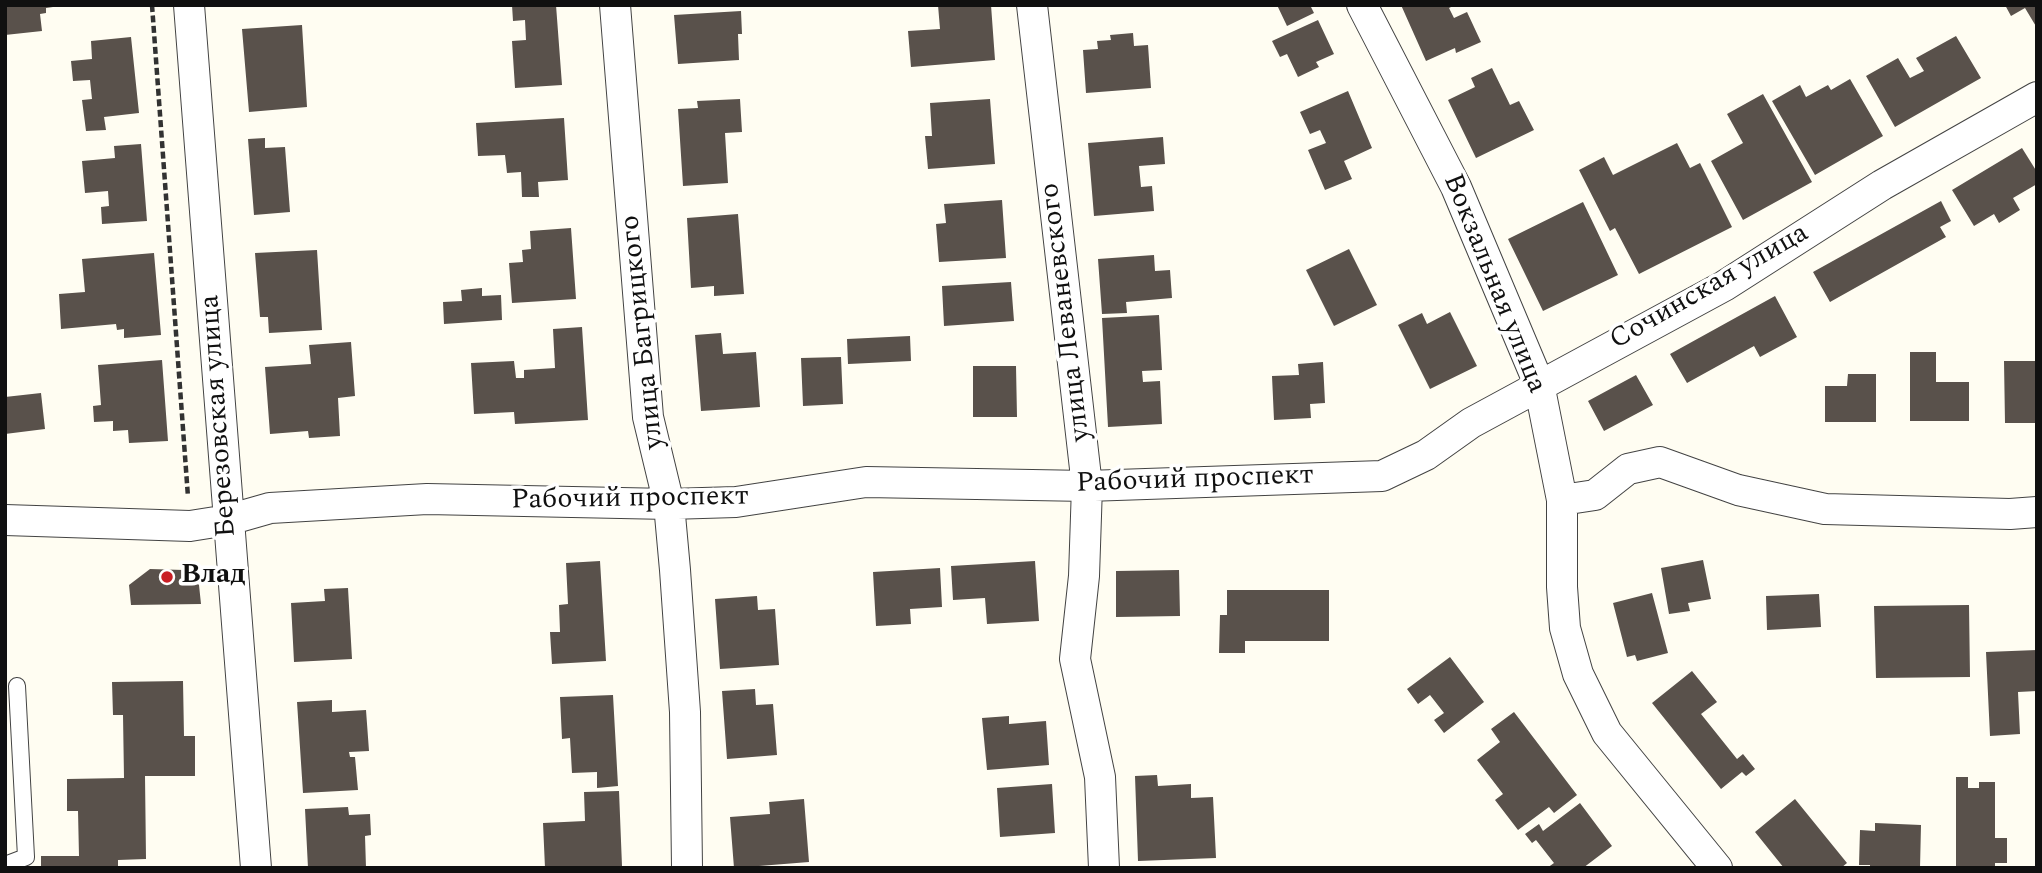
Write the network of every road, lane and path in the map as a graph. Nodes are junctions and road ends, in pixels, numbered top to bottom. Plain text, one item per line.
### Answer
1 (152, 5) edge
2 (189, 5) edge
3 (615, 5) edge
4 (1032, 5) edge
5 (1362, 5) edge
6 (2037, 97) edge
7 (1539, 384) junction
8 (1381, 476) joint
9 (1087, 486) junction
10 (1562, 500) junction
11 (669, 505) junction
12 (2037, 512) edge
13 (5, 520) edge
14 (228, 520) junction
15 (190, 526) junction
16 (17, 686) dead end
17 (5, 865) edge
18 (256, 868) edge
19 (687, 868) edge
20 (1104, 868) edge
21 (1717, 868) edge

1 - 15 path
2 - 14 street, Березовская улица
3 - 11 street, улица Багрицкого
4 - 9 street, улица Леваневского
5 - 7 street, Вокзальная улица
6 - 7 street, Сочинская улица
7 - 8 street, Сочинская улица
7 - 10 street, Вокзальная улица
8 - 9 street, Рабочий проспект
9 - 11 street, Рабочий проспект
9 - 20 street, улица Леваневского
10 - 12 street
10 - 21 street, Вокзальная улица
11 - 14 street, Рабочий проспект
11 - 19 street, улица Багрицкого
13 - 15 street, Рабочий проспект
14 - 15 street, Рабочий проспект
14 - 18 street, Березовская улица
16 - 17 lane

